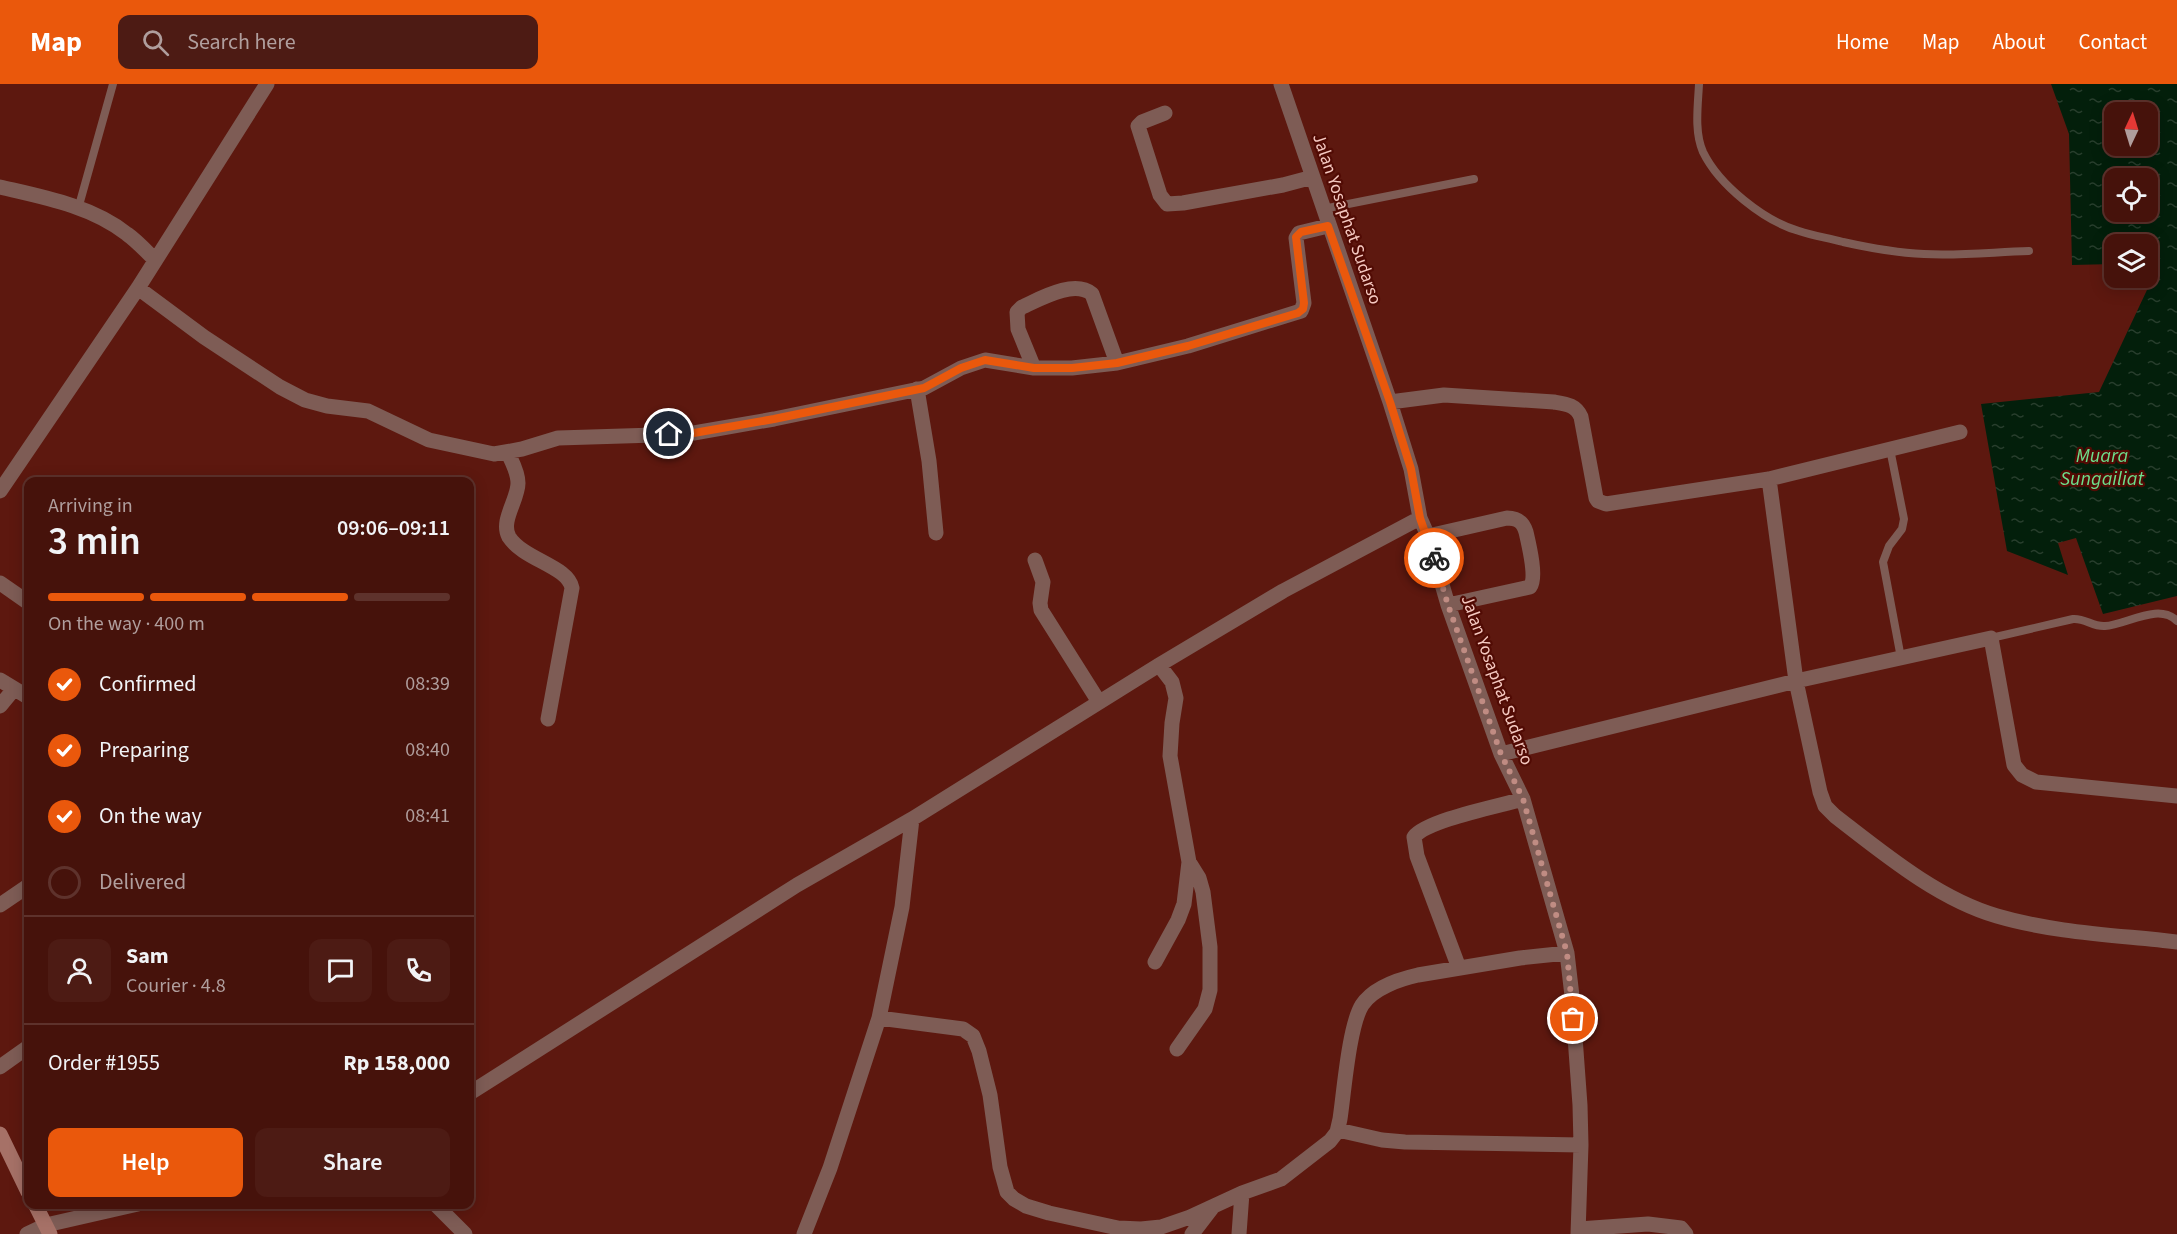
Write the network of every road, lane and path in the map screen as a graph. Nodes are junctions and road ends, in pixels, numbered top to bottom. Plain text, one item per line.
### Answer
1 (113, 84) edge
2 (1281, 84) edge
3 (1699, 84) edge
4 (264, 90) edge
5 (1165, 113) dead end
6 (1306, 179) junction
7 (1474, 179) dead end
8 (0, 187) edge
9 (78, 209) junction
10 (1323, 209) junction
11 (1328, 226) junction
12 (2029, 251) dead end
13 (154, 260) junction
14 (138, 288) junction
15 (1117, 363) junction
16 (1034, 368) junction
17 (917, 389) junction
18 (1390, 402) junction
19 (1960, 432) dead end
20 (1890, 449) junction
21 (508, 453) junction
22 (1769, 479) junction
23 (0, 490) edge
24 (1420, 518) junction
25 (936, 533) dead end
26 (1428, 536) junction
27 (1035, 560) dead end
28 (0, 583) edge
29 (24, 600) edge
30 (1448, 605) junction
31 (2177, 621) edge
32 (1991, 639) junction
33 (1901, 658) junction
34 (1159, 665) junction
35 (0, 680) edge
36 (1796, 681) junction
37 (14, 689) junction
38 (24, 695) edge
39 (1099, 702) junction
40 (0, 706) edge
41 (548, 719) dead end
42 (1501, 754) junction
43 (2177, 796) edge
44 (1523, 799) junction
45 (912, 819) junction
46 (1189, 862) junction
47 (24, 889) edge
48 (0, 905) edge
49 (2177, 942) edge
50 (1567, 953) junction
51 (1155, 962) dead end
52 (1460, 968) junction
53 (879, 1018) junction
54 (1177, 1049) dead end
55 (24, 1050) edge
56 (0, 1067) edge
57 (474, 1090) edge
58 (1338, 1130) junction
59 (0, 1134) edge
60 (1581, 1145) junction
61 (24, 1184) edge
62 (1242, 1193) junction
63 (1214, 1205) junction
64 (38, 1209) edge
65 (120, 1209) edge
66 (440, 1209) edge
67 (48, 1229) edge
68 (1578, 1231) edge
69 (27, 1234) edge
70 (465, 1234) edge
71 (804, 1234) edge
72 (1192, 1234) edge
73 (1239, 1234) edge
74 (1686, 1234) edge

1 - 9 lane
2 - 6 street, Jalan Yosaphat Sudarso
3 - 12 lane
4 - 13 street
5 - 6 street
6 - 10 street, Jalan Yosaphat Sudarso
7 - 10 lane
8 - 9 street
9 - 13 street
10 - 11 street, Jalan Yosaphat Sudarso
11 - 15 street
11 - 18 street, Jalan Yosaphat Sudarso
13 - 14 street
14 - 21 street
14 - 23 street
15 - 16 street
15 - 16 street
16 - 17 street
17 - 21 street
17 - 25 street
18 - 22 street
18 - 24 street, Jalan Yosaphat Sudarso
19 - 20 street
20 - 22 street
20 - 33 lane
21 - 41 street
22 - 36 street
24 - 26 street, Jalan Yosaphat Sudarso
24 - 34 street
26 - 30 street, Jalan Yosaphat Sudarso
26 - 30 street
27 - 39 street
28 - 29 street
30 - 42 street, Jalan Yosaphat Sudarso
31 - 32 lane
32 - 33 street
32 - 43 street
33 - 36 street
34 - 39 street
34 - 46 street
35 - 37 street
36 - 42 street
36 - 49 street
37 - 38 street
37 - 40 street
39 - 45 street
42 - 44 street, Jalan Yosaphat Sudarso
44 - 50 street, Jalan Yosaphat Sudarso
44 - 52 street
45 - 53 street
45 - 57 street
46 - 51 street
46 - 54 street
47 - 48 street
50 - 52 street
50 - 60 street, Jalan Yosaphat Sudarso
52 - 58 street
53 - 63 street
53 - 71 street
55 - 56 street
58 - 60 street
58 - 62 street
59 - 61 main road
60 - 68 street, Jalan Yosaphat Sudarso
62 - 63 street
62 - 73 street
63 - 72 street
64 - 67 main road
65 - 67 street
66 - 70 street
67 - 69 street
68 - 74 street

